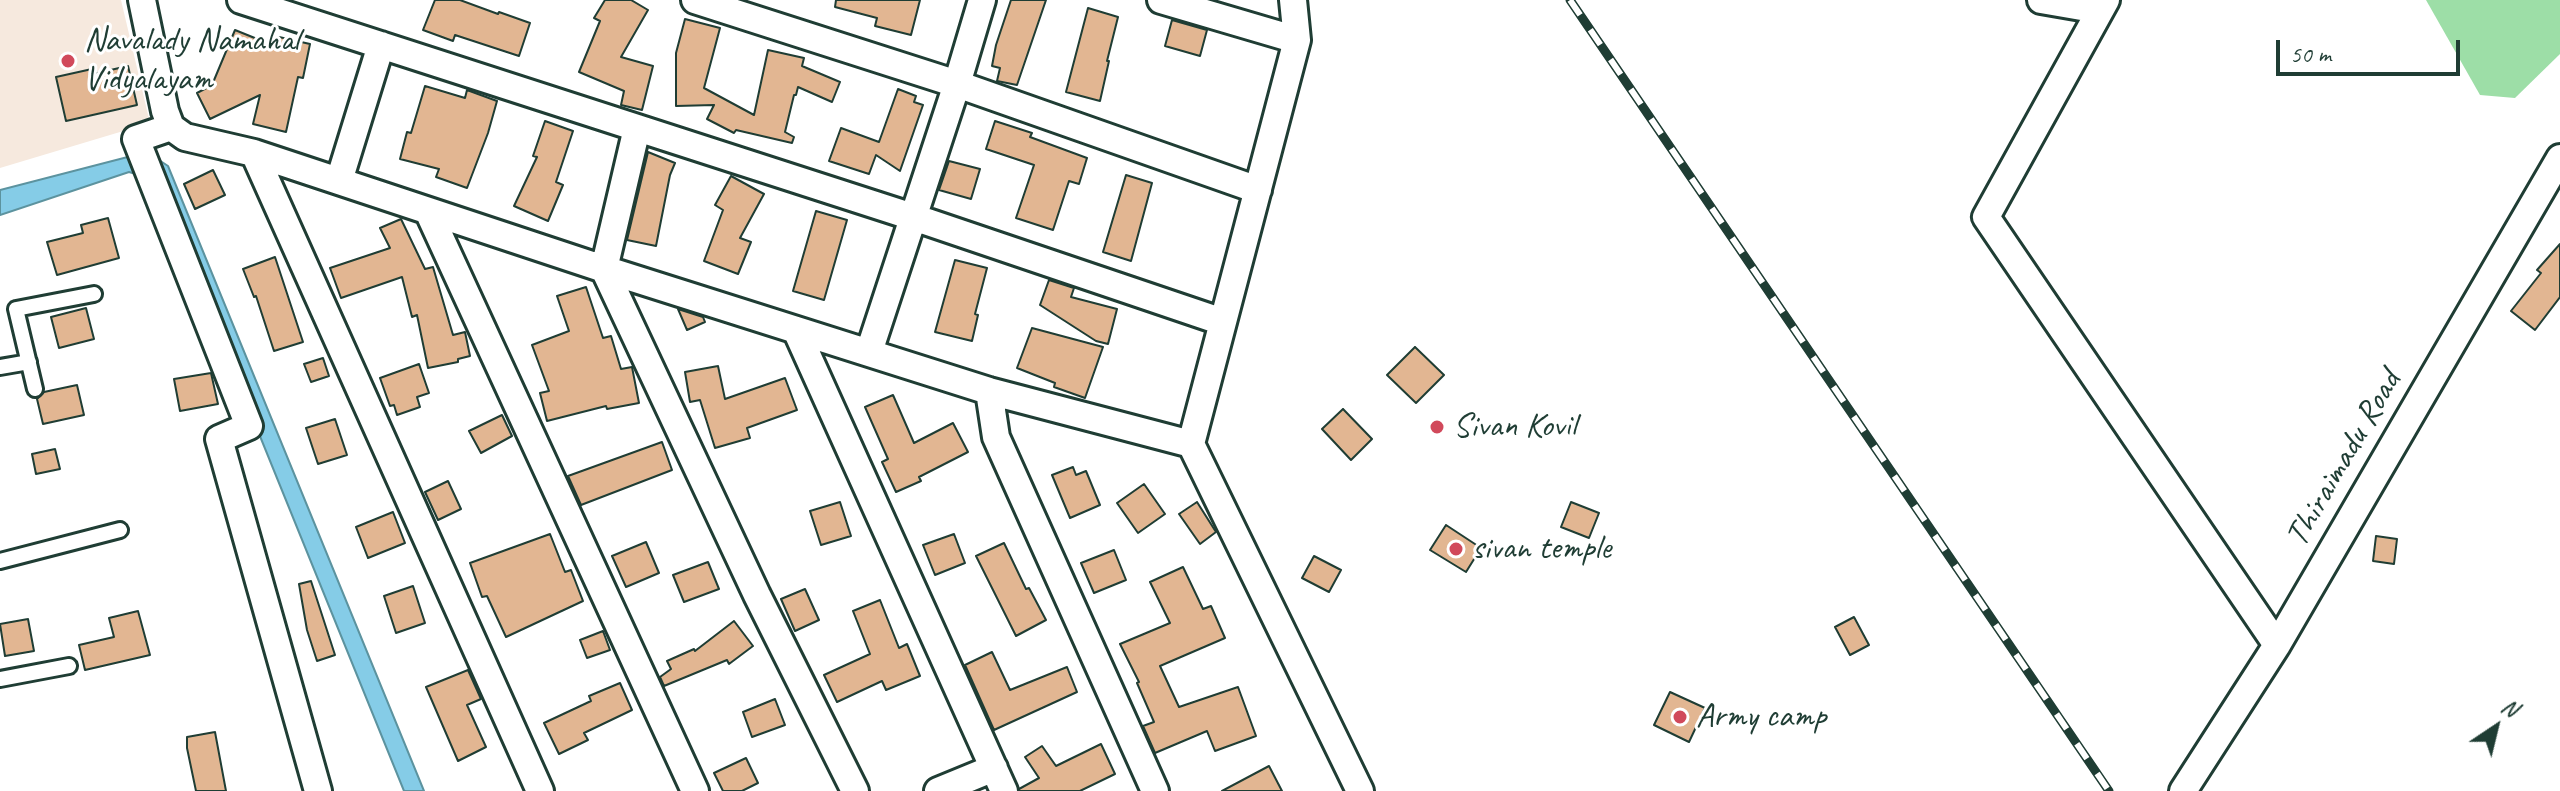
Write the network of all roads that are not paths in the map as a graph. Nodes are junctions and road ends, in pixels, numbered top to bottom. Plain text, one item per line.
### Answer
1 (142, 0) edge
2 (241, 0) edge
3 (695, 0) edge
4 (982, 0) edge
5 (1161, 0) edge
6 (1293, 0) edge
7 (2041, 0) edge
8 (2103, 5) edge
9 (299, 9) edge
10 (1297, 40) junction
11 (381, 45) junction
12 (957, 84) junction
13 (171, 127) junction
14 (637, 128) junction
15 (254, 153) junction
16 (2560, 158) edge
17 (339, 181) junction
18 (1258, 190) junction
19 (428, 211) junction
20 (913, 217) junction
21 (604, 269) junction
22 (94, 294) dead end
23 (1223, 322) junction
24 (796, 330) junction
25 (869, 352) junction
26 (29, 362) junction
27 (0, 367) edge
28 (35, 389) dead end
29 (989, 391) junction
30 (1191, 444) junction
31 (120, 530) dead end
32 (0, 561) edge
33 (2277, 645) junction
34 (69, 666) dead end
35 (0, 679) edge
36 (999, 779) edge
37 (318, 791) edge
38 (540, 791) edge
39 (695, 791) edge
40 (855, 791) edge
41 (938, 791) edge
42 (1155, 791) edge
43 (1360, 791) edge
44 (2183, 791) edge

1 - 13 street
2 - 9 street
3 - 12 street
4 - 12 street
5 - 10 street
6 - 10 street
7 - 8 street
8 - 33 street
9 - 11 street
10 - 18 street
11 - 14 street
11 - 17 street
12 - 18 street
12 - 20 street
13 - 15 street
13 - 37 street
14 - 20 street
14 - 21 street
15 - 17 street
15 - 38 street
16 - 33 street, Thiraimadu Road
17 - 19 street
18 - 23 street
19 - 21 street
19 - 39 street
20 - 23 street
20 - 25 street
21 - 24 street
21 - 40 street
22 - 26 lane
23 - 30 street
24 - 25 street
24 - 36 street
25 - 29 street
26 - 27 lane
26 - 28 lane
29 - 30 street
29 - 42 street
30 - 43 street
31 - 32 lane
33 - 44 street, Thiraimadu Road
34 - 35 lane
36 - 41 street

